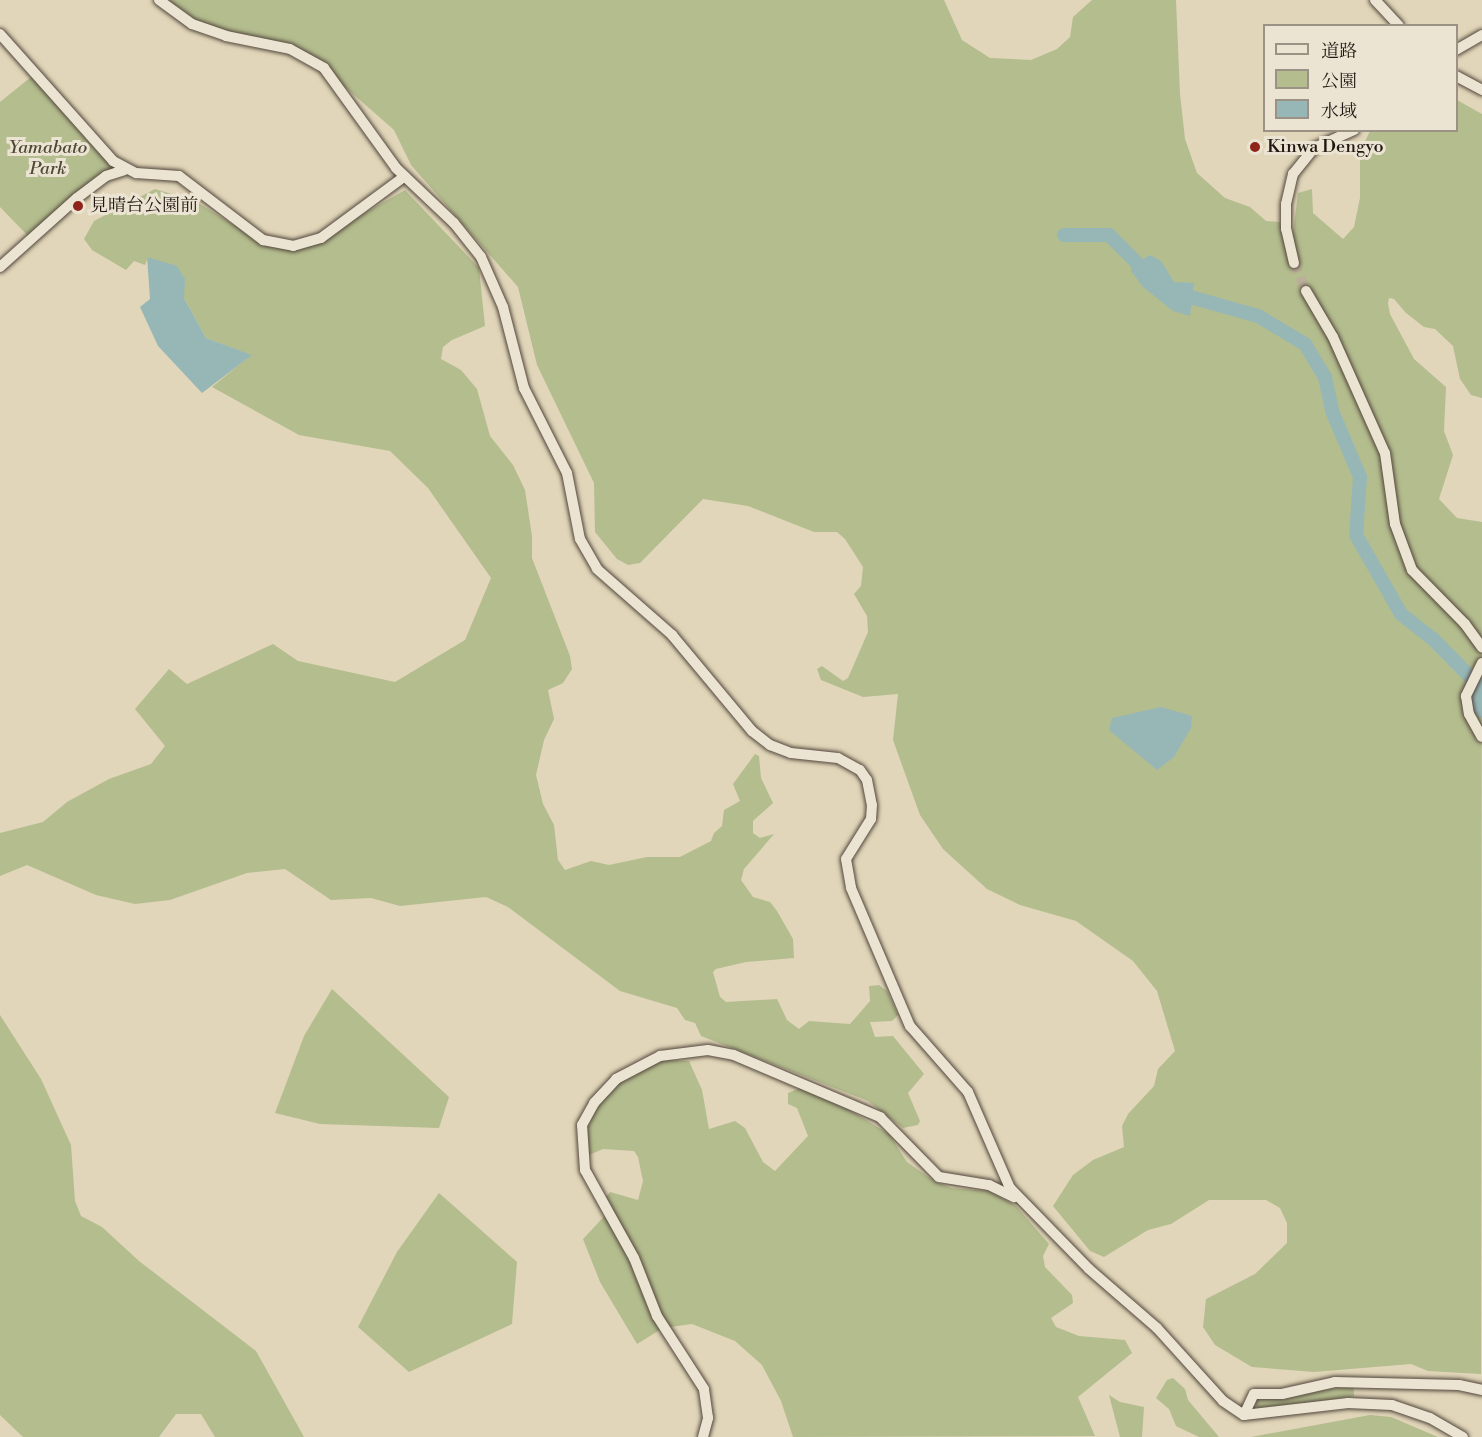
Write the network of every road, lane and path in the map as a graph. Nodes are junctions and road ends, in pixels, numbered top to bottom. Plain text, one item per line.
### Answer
1 (159, 0) edge
2 (1375, 0) edge
3 (1397, 24) edge
4 (0, 34) edge
5 (1482, 35) edge
6 (1458, 49) edge
7 (1458, 77) edge
8 (1482, 90) edge
9 (1350, 132) edge
10 (124, 170) junction
11 (405, 176) junction
12 (1294, 264) tunnel mouth
13 (0, 267) edge
14 (1306, 291) tunnel mouth
15 (1482, 647) edge
16 (1482, 663) edge
17 (1482, 737) edge
18 (1026, 1205) junction
19 (1482, 1390) edge
20 (1244, 1415) junction
21 (703, 1437) edge
22 (1463, 1437) edge

1 - 11 street
2 - 3 street
4 - 10 street
5 - 6 street
7 - 8 street
9 - 12 street
10 - 11 street
10 - 13 street
11 - 18 street
14 - 15 street
16 - 17 street
18 - 20 street
18 - 21 street
19 - 20 street
20 - 22 street

